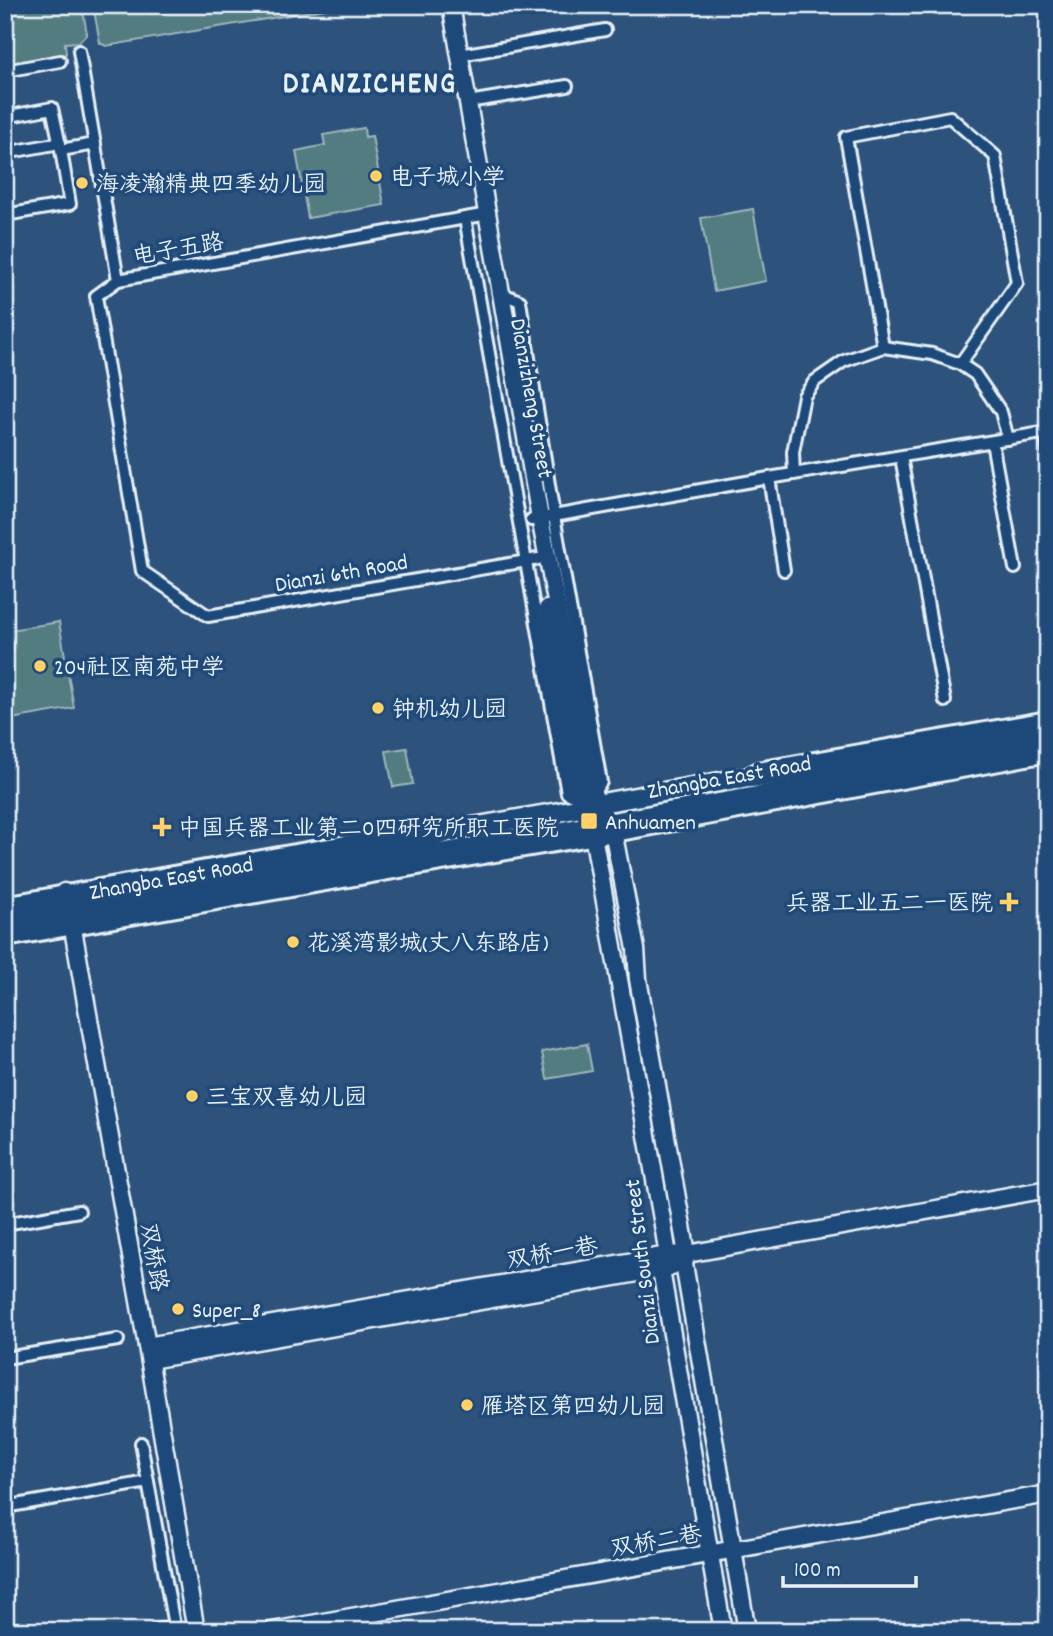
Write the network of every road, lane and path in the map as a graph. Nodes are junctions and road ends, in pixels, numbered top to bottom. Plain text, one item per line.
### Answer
1 (441, 5) edge
2 (451, 5) edge
3 (605, 30) dead end
4 (79, 51) dead end
5 (460, 55) junction
6 (60, 61) dead end
7 (5, 71) edge
8 (567, 86) dead end
9 (468, 102) junction
10 (5, 117) edge
11 (94, 144) junction
12 (60, 146) junction
13 (5, 153) edge
14 (5, 215) edge
15 (477, 216) junction
16 (118, 280) junction
17 (883, 347) junction
18 (960, 364) junction
19 (1046, 433) edge
20 (1008, 439) junction
21 (992, 442) junction
22 (1048, 452) edge
23 (901, 457) junction
24 (794, 474) junction
25 (769, 478) junction
26 (542, 518) junction
27 (532, 560) junction
28 (1015, 568) dead end
29 (784, 570) dead end
30 (161, 584) joint
31 (945, 701) dead end
32 (1048, 717) edge
33 (1048, 728) edge
34 (1048, 744) edge
35 (1048, 756) edge
36 (736, 779) junction
37 (588, 801) junction
38 (612, 829) junction
39 (592, 833) junction
40 (5, 902) edge
41 (68, 911) junction
42 (5, 915) edge
43 (5, 931) edge
44 (5, 941) edge
45 (1048, 1189) edge
46 (1048, 1199) edge
47 (79, 1211) dead end
48 (5, 1224) edge
49 (685, 1259) junction
50 (664, 1263) junction
51 (118, 1340) dead end
52 (148, 1353) junction
53 (5, 1358) edge
54 (141, 1443) dead end
55 (148, 1482) junction
56 (1048, 1494) edge
57 (5, 1507) edge
58 (733, 1549) junction
59 (710, 1553) junction
60 (174, 1629) edge
61 (153, 1631) edge
62 (196, 1631) edge
63 (272, 1631) edge
64 (723, 1631) edge
65 (747, 1631) edge

1 - 15 main road, Dianzizheng Street
2 - 5 main road, Dianzizheng Street
3 - 5 street
4 - 11 street
5 - 9 main road, Dianzizheng Street
6 - 7 street
8 - 9 street
9 - 15 main road, Dianzizheng Street
10 - 12 street
11 - 12 street
11 - 16 street
12 - 13 street
12 - 14 street
15 - 16 street, 电子五路
15 - 26 main road, Dianzizheng Street
15 - 26 main road, Dianzizheng Street
15 - 27 street, Dianzizheng Street
16 - 30 street, 电子五路
17 - 18 street
17 - 18 street
17 - 24 street
18 - 20 street
19 - 20 street
19 - 22 street
20 - 21 street
21 - 23 street
21 - 28 street
23 - 24 street
23 - 31 street
24 - 25 street
25 - 26 street
25 - 29 street
26 - 27 main road, Dianzizheng Street
26 - 37 main road, Dianzizheng Street
27 - 30 street, Dianzi 6th Road
27 - 37 main road, Dianzizheng Street
32 - 36 street, Zhangba East Road
33 - 36 main road, Zhangba East Road
34 - 38 main road, Zhangba East Road
35 - 38 street, Zhangba East Road
36 - 37 main road, Zhangba East Road
37 - 38 main road, Dianzizheng Street
37 - 39 main road, Dianzi South Street
37 - 41 main road, Zhangba East Road
38 - 39 main road, Zhangba East Road
38 - 49 main road, Dianzi South Street
39 - 41 main road, Zhangba East Road
39 - 50 main road, Dianzi South Street
40 - 41 street, Zhangba East Road
41 - 42 main road, Zhangba East Road
41 - 43 main road, Zhangba East Road
41 - 44 street, Zhangba East Road
41 - 52 main road, 双桥路
45 - 49 main road, 双桥一巷
46 - 49 main road, 双桥一巷
47 - 48 street
49 - 50 main road, 双桥一巷
49 - 58 main road, Dianzi South Street
50 - 52 main road, 双桥一巷
50 - 59 main road, Dianzi South Street
51 - 53 street
52 - 62 main road, 双桥路
54 - 55 street
55 - 57 street
55 - 60 street
56 - 58 main road, 双桥二巷
58 - 59 main road, 双桥二巷
58 - 65 main road, Dianzi South Street
59 - 63 main road, 双桥二巷
59 - 64 main road, Dianzi South Street
60 - 61 street

